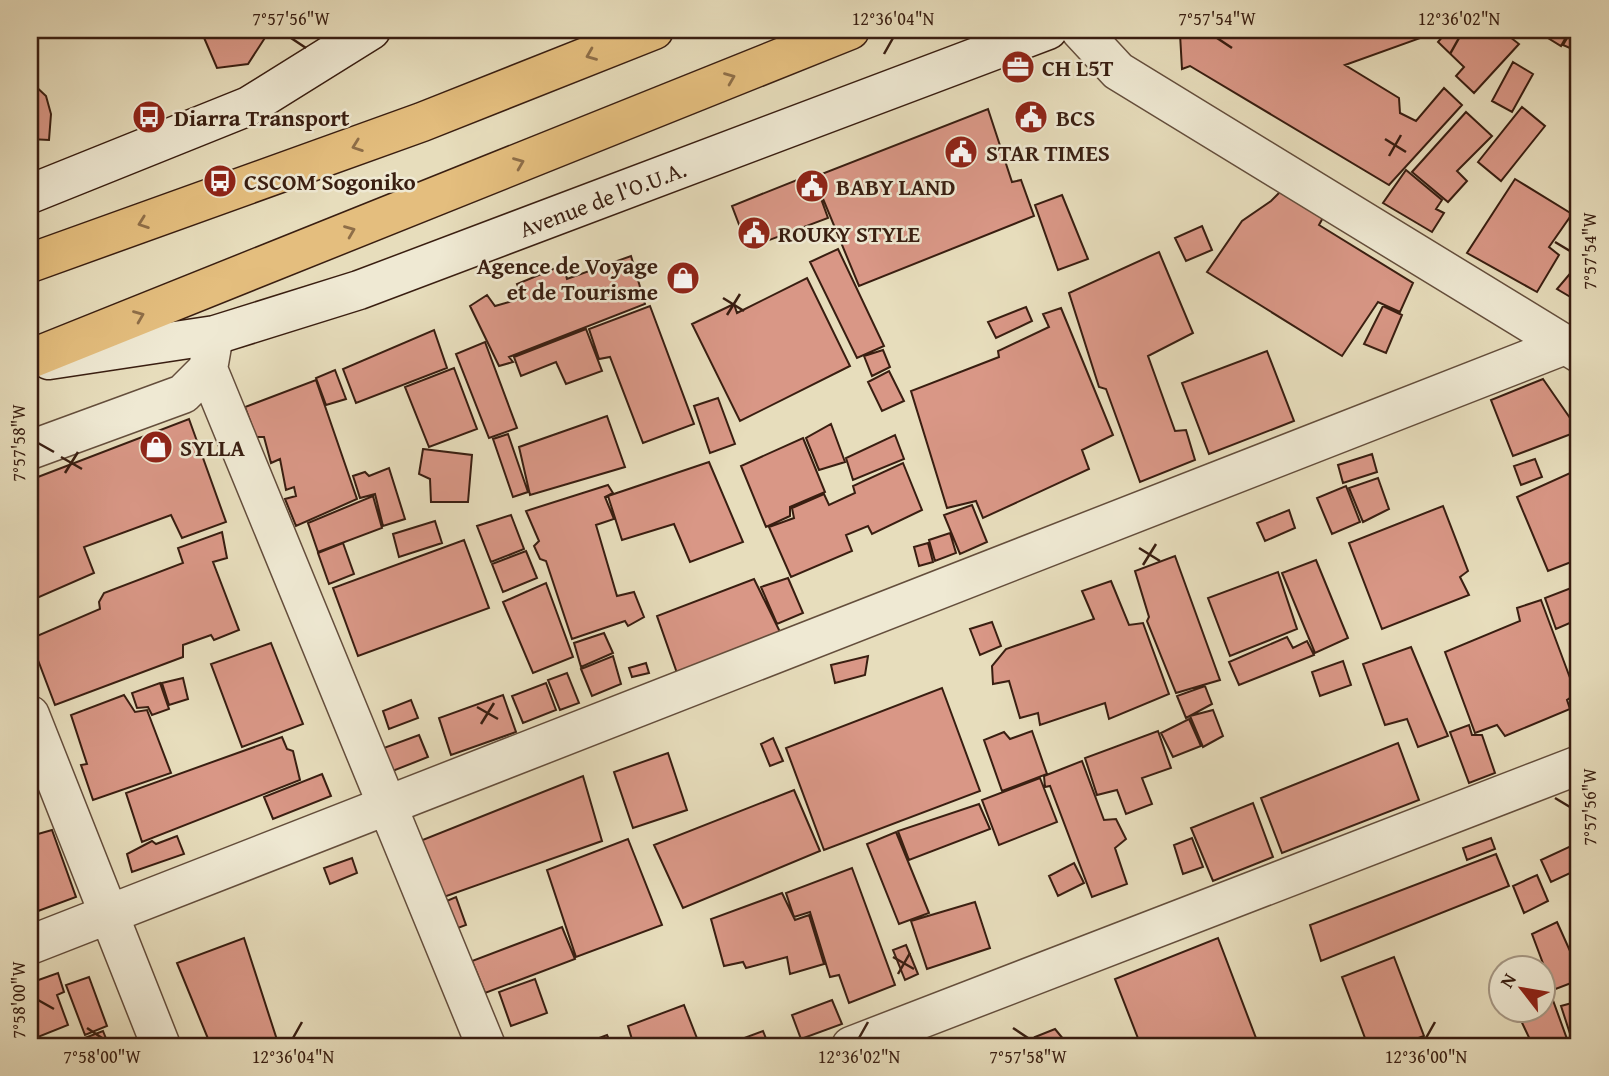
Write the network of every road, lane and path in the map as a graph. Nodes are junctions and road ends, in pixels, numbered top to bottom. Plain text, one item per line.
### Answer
1 (371, 30) edge
2 (654, 30) edge
3 (850, 30) edge
4 (1048, 30) edge
5 (1080, 30) edge
6 (30, 194) edge
7 (30, 264) edge
8 (1572, 349) edge
9 (211, 352) junction
10 (30, 361) edge
11 (30, 450) edge
12 (30, 715) edge
13 (1579, 765) edge
14 (388, 805) junction
15 (109, 914) junction
16 (30, 945) edge
17 (161, 1046) edge
18 (486, 1046) edge
19 (850, 1046) edge

1 - 6 street
2 -> 7 highway
10 -> 3 highway
4 - 9 street, Avenue de l'O.U.A.
5 - 8 street
8 - 14 street
9 - 10 street
9 - 11 street, Avenue de l'O.U.A.
9 - 14 street
12 - 15 street
13 - 19 street
14 - 15 street
14 - 18 street
15 - 16 street
15 - 17 street

